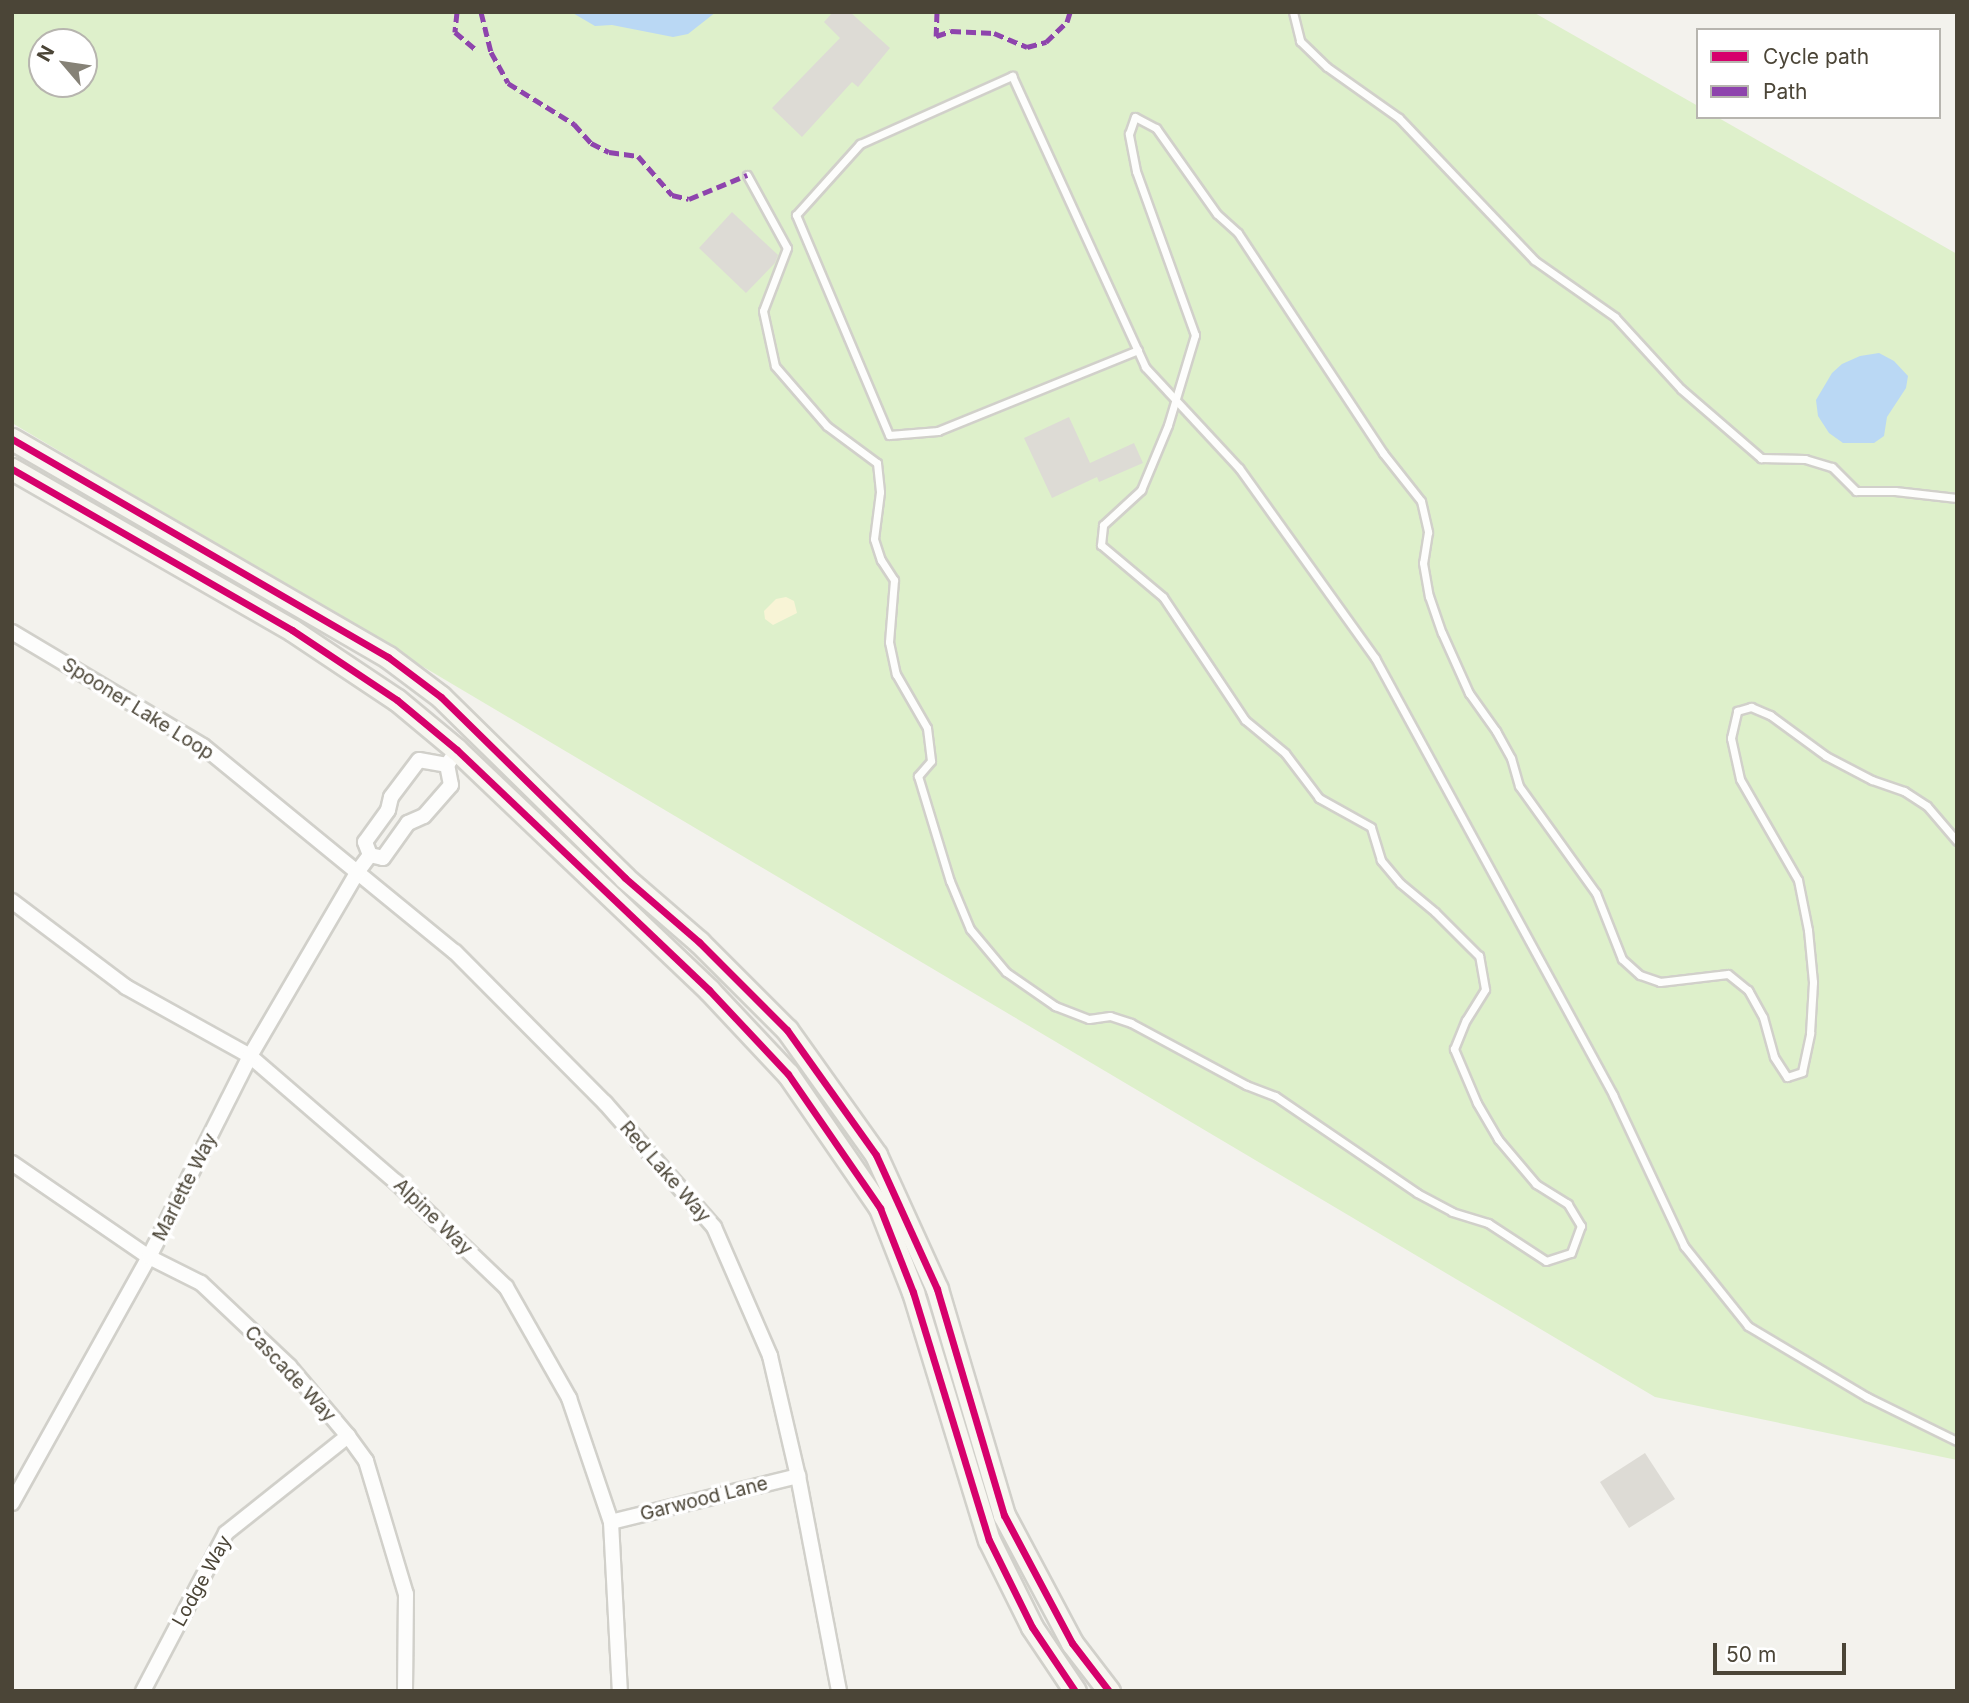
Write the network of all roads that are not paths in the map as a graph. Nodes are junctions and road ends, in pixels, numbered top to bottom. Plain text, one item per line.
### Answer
1 (1293, 12) edge
2 (747, 174) dead end
3 (1138, 350) junction
4 (1175, 399) junction
5 (12, 439) edge
6 (12, 469) edge
7 (1957, 498) edge
8 (12, 632) edge
9 (475, 730) junction
10 (452, 757) junction
11 (388, 810) junction
12 (408, 823) junction
13 (1957, 841) edge
14 (370, 855) junction
15 (358, 871) junction
16 (12, 901) edge
17 (250, 1056) junction
18 (12, 1163) edge
19 (149, 1257) junction
20 (348, 1436) junction
21 (1957, 1441) edge
22 (797, 1476) junction
23 (12, 1503) edge
24 (611, 1522) junction
25 (143, 1691) edge
26 (405, 1691) edge
27 (620, 1691) edge
28 (839, 1691) edge
29 (1075, 1691) edge
30 (1109, 1691) edge

1 - 7 lane
2 - 4 lane
3 - 3 lane
3 - 4 lane
4 - 13 lane
4 - 21 lane
5 - 9 main road
6 - 10 main road
8 - 15 street, Spooner Lake Loop
9 - 10 main road
9 - 30 main road
10 - 11 street
10 - 12 street
10 - 29 main road
11 - 12 street
11 - 14 street
12 - 14 street
14 - 15 street, Marlette Way
15 - 17 street, Marlette Way
15 - 22 street, Red Lake Way
16 - 17 street, Alpine Way
17 - 19 street, Marlette Way
17 - 24 street, Alpine Way
18 - 19 street, Cascade Way
19 - 20 street, Cascade Way
19 - 23 street, Marlette Way
20 - 25 street, Lodge Way
20 - 26 street, Cascade Way
22 - 24 street, Garwood Lane
22 - 28 street, Red Lake Way
24 - 27 street, Alpine Way

